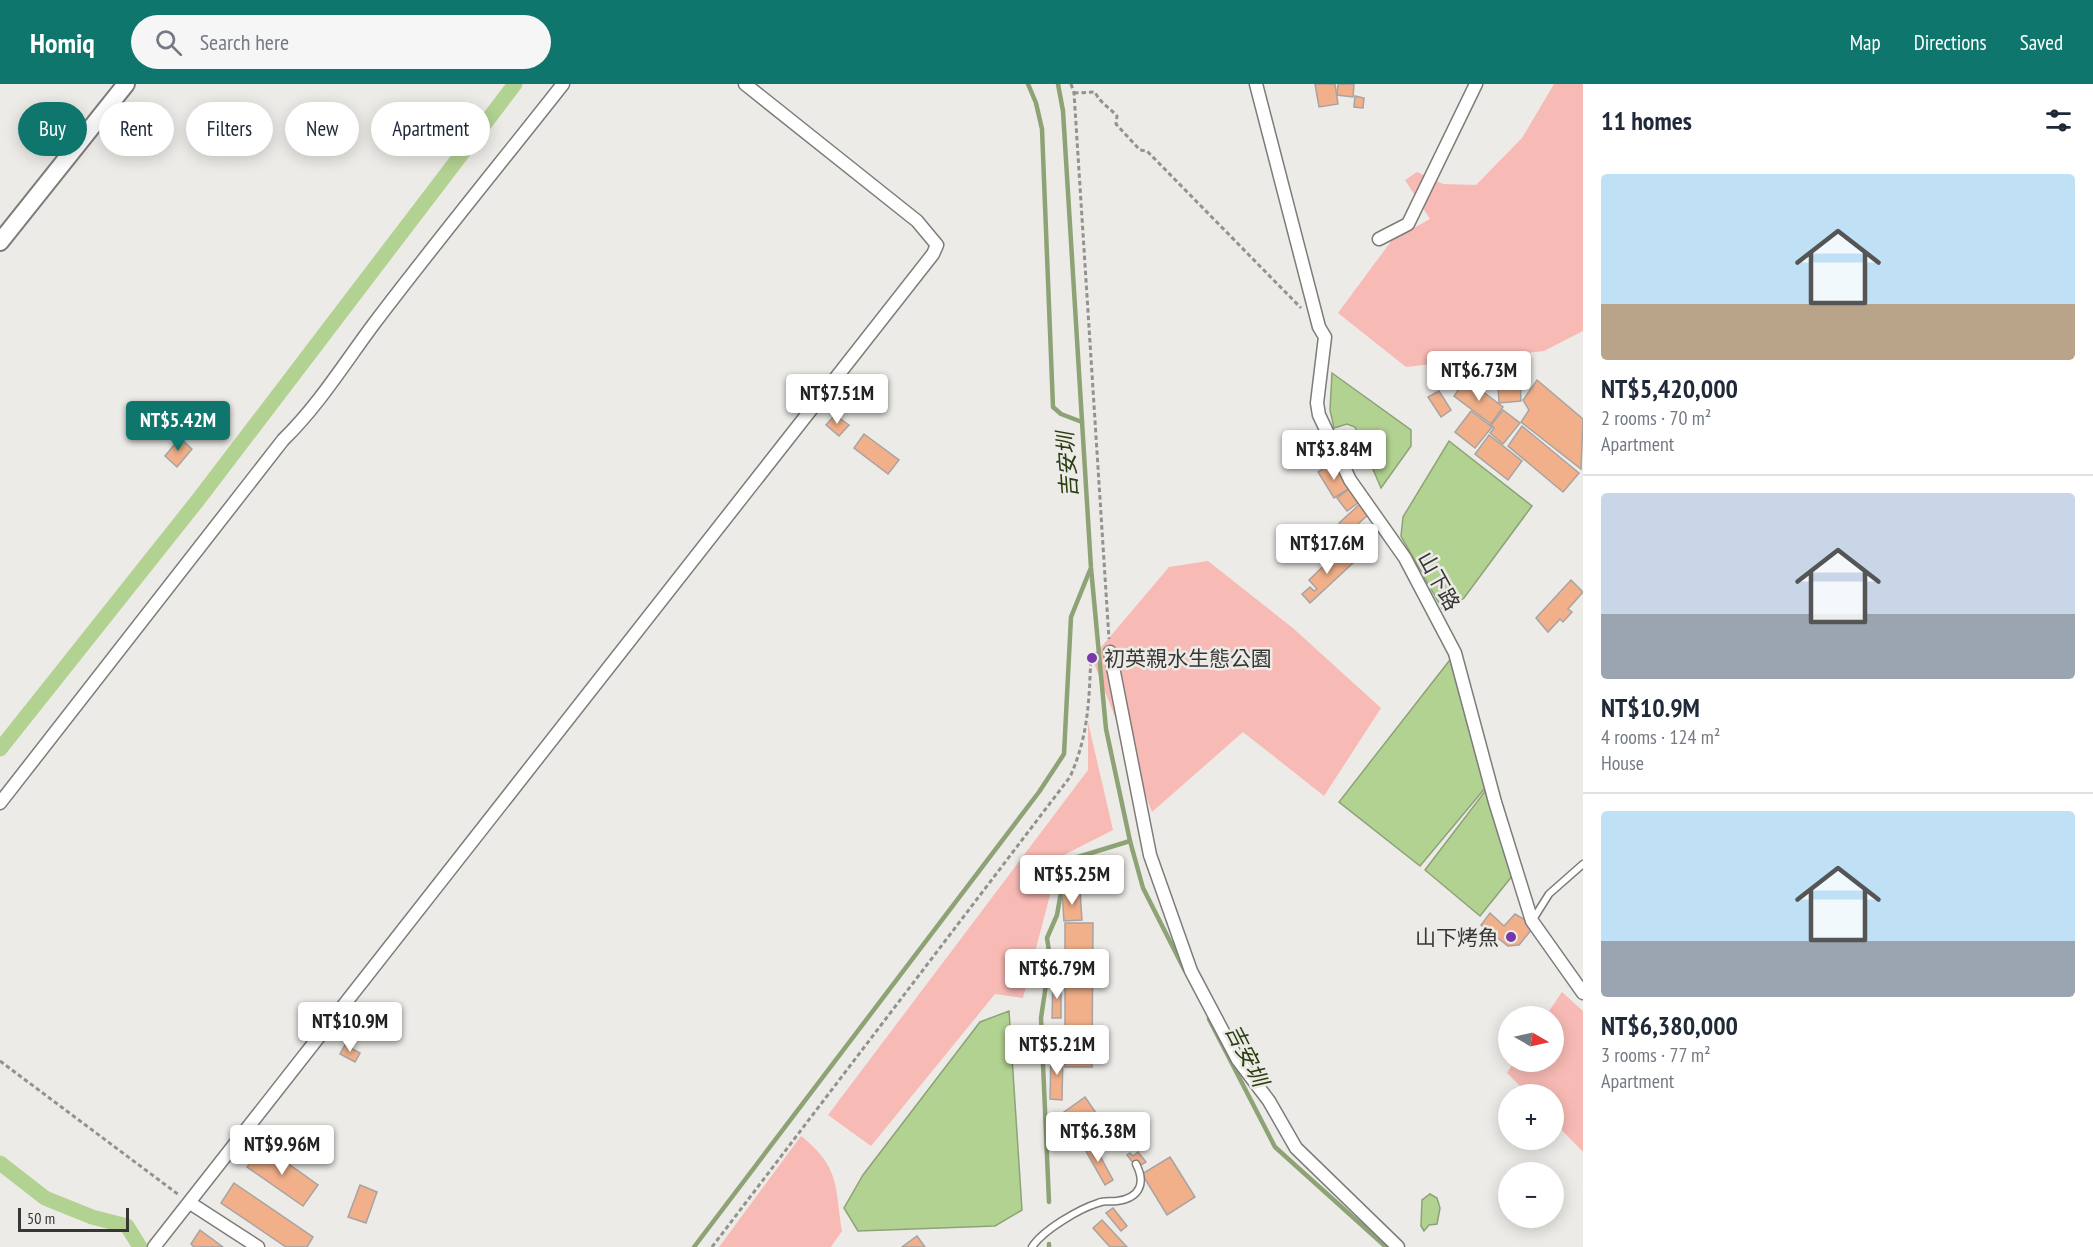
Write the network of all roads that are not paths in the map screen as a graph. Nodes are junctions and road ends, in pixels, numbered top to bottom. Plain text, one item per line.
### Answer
1 (126, 84) edge
2 (563, 84) edge
3 (745, 84) edge
4 (1256, 84) edge
5 (1476, 84) edge
6 (1379, 239) dead end
7 (0, 242) edge
8 (1110, 652) road end
9 (0, 803) edge
10 (1583, 864) edge
11 (1532, 921) junction
12 (1583, 993) edge
13 (1136, 1164) dead end
14 (190, 1203) junction
15 (1033, 1246) edge
16 (154, 1247) edge
17 (258, 1247) edge
18 (1398, 1247) edge

1 - 7 street
2 - 9 street
3 - 14 street
4 - 11 street, 山下路
5 - 6 street
8 - 18 street
10 - 11 lane
11 - 12 street, 山下路
13 - 15 lane
14 - 16 street
14 - 17 street

